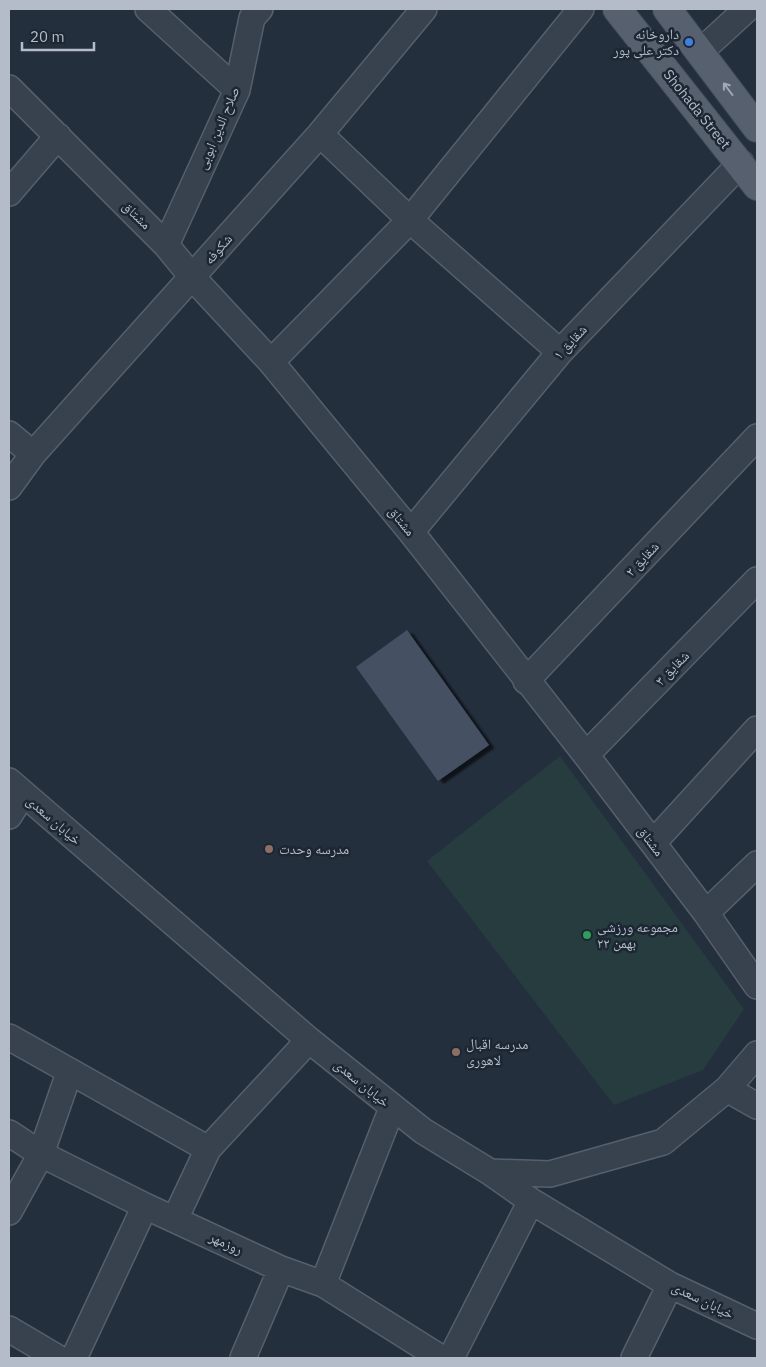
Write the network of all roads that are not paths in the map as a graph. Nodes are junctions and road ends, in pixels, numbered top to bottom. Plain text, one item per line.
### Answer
1 (148, 9) edge
2 (260, 9) edge
3 (424, 9) edge
4 (581, 9) edge
5 (617, 9) edge
6 (667, 9) edge
7 (747, 9) edge
8 (700, 52) junction
9 (9, 88) edge
10 (237, 90) junction
11 (757, 128) edge
12 (320, 134) junction
13 (58, 136) junction
14 (741, 163) junction
15 (757, 186) edge
16 (9, 193) edge
17 (410, 220) junction
18 (166, 245) junction
19 (193, 278) junction
20 (560, 352) junction
21 (271, 362) junction
22 (9, 434) edge
23 (757, 437) edge
24 (33, 454) junction
25 (9, 488) edge
26 (411, 532) junction
27 (757, 580) edge
28 (526, 681) junction
29 (757, 729) edge
30 (586, 755) junction
31 (16, 787) edge
32 (9, 816) edge
33 (653, 843) junction
34 (757, 864) edge
35 (706, 913) junction
36 (757, 986) edge
37 (9, 1037) edge
38 (309, 1040) junction
39 (757, 1054) edge
40 (68, 1073) junction
41 (727, 1089) junction
42 (757, 1106) edge
43 (392, 1108) junction
44 (9, 1133) edge
45 (208, 1149) junction
46 (40, 1154) junction
47 (490, 1172) junction
48 (531, 1201) junction
49 (145, 1206) junction
50 (9, 1212) edge
51 (175, 1218) junction
52 (281, 1269) junction
53 (322, 1284) junction
54 (670, 1285) junction
55 (757, 1326) edge
56 (9, 1329) edge
57 (58, 1358) edge
58 (74, 1358) edge
59 (243, 1358) edge
60 (441, 1358) edge
61 (451, 1358) edge
62 (634, 1358) edge

1 - 10 street
2 - 10 street, صلاح الدین ابوبی
3 - 12 street, شکوفه
4 - 17 street
5 - 14 main road, Shohada Street
6 - 8 main road
7 - 8 street
11 -> 8 main road
9 - 13 street, مشتاق
10 - 18 street, صلاح الدین ابوبی
12 - 17 street
12 - 19 street, شکوفه
13 - 16 street
13 - 18 street, مشتاق
14 - 15 main road, Shohada Street
14 - 20 street, شقایق ۱
17 - 20 street
17 - 21 street
18 - 19 street, مشتاق
19 - 21 street, مشتاق
19 - 24 street, شکوفه
20 - 26 street, شقایق ۱
21 - 26 street, مشتاق
22 - 24 street
23 - 28 street, شقایق ۲
24 - 25 street, شکوفه
26 - 28 street, مشتاق
27 - 30 street, شقایق ۳
28 - 30 street, مشتاق
29 - 33 street
30 - 33 street, مشتاق
31 - 32 street
31 - 38 street, خیابان سعدی
33 - 35 street, مشتاق
34 - 35 street
35 - 36 street, مشتاق
37 - 40 street
38 - 43 street, خیابان سعدی
38 - 45 street
39 - 41 street
40 - 45 street
40 - 46 street
41 - 42 street
41 - 47 street
43 - 47 street, خیابان سعدی
43 - 53 street
44 - 46 street, روزمهر
45 - 51 street
46 - 49 street, روزمهر
46 - 50 street
47 - 48 street, خیابان سعدی
48 - 54 street, خیابان سعدی
48 - 61 street
49 - 51 street, روزمهر
49 - 58 street
51 - 52 street, روزمهر
52 - 53 street, روزمهر
52 - 59 street
53 - 60 street, روزمهر
54 - 55 street, خیابان سعدی
54 - 62 street
56 - 57 street

